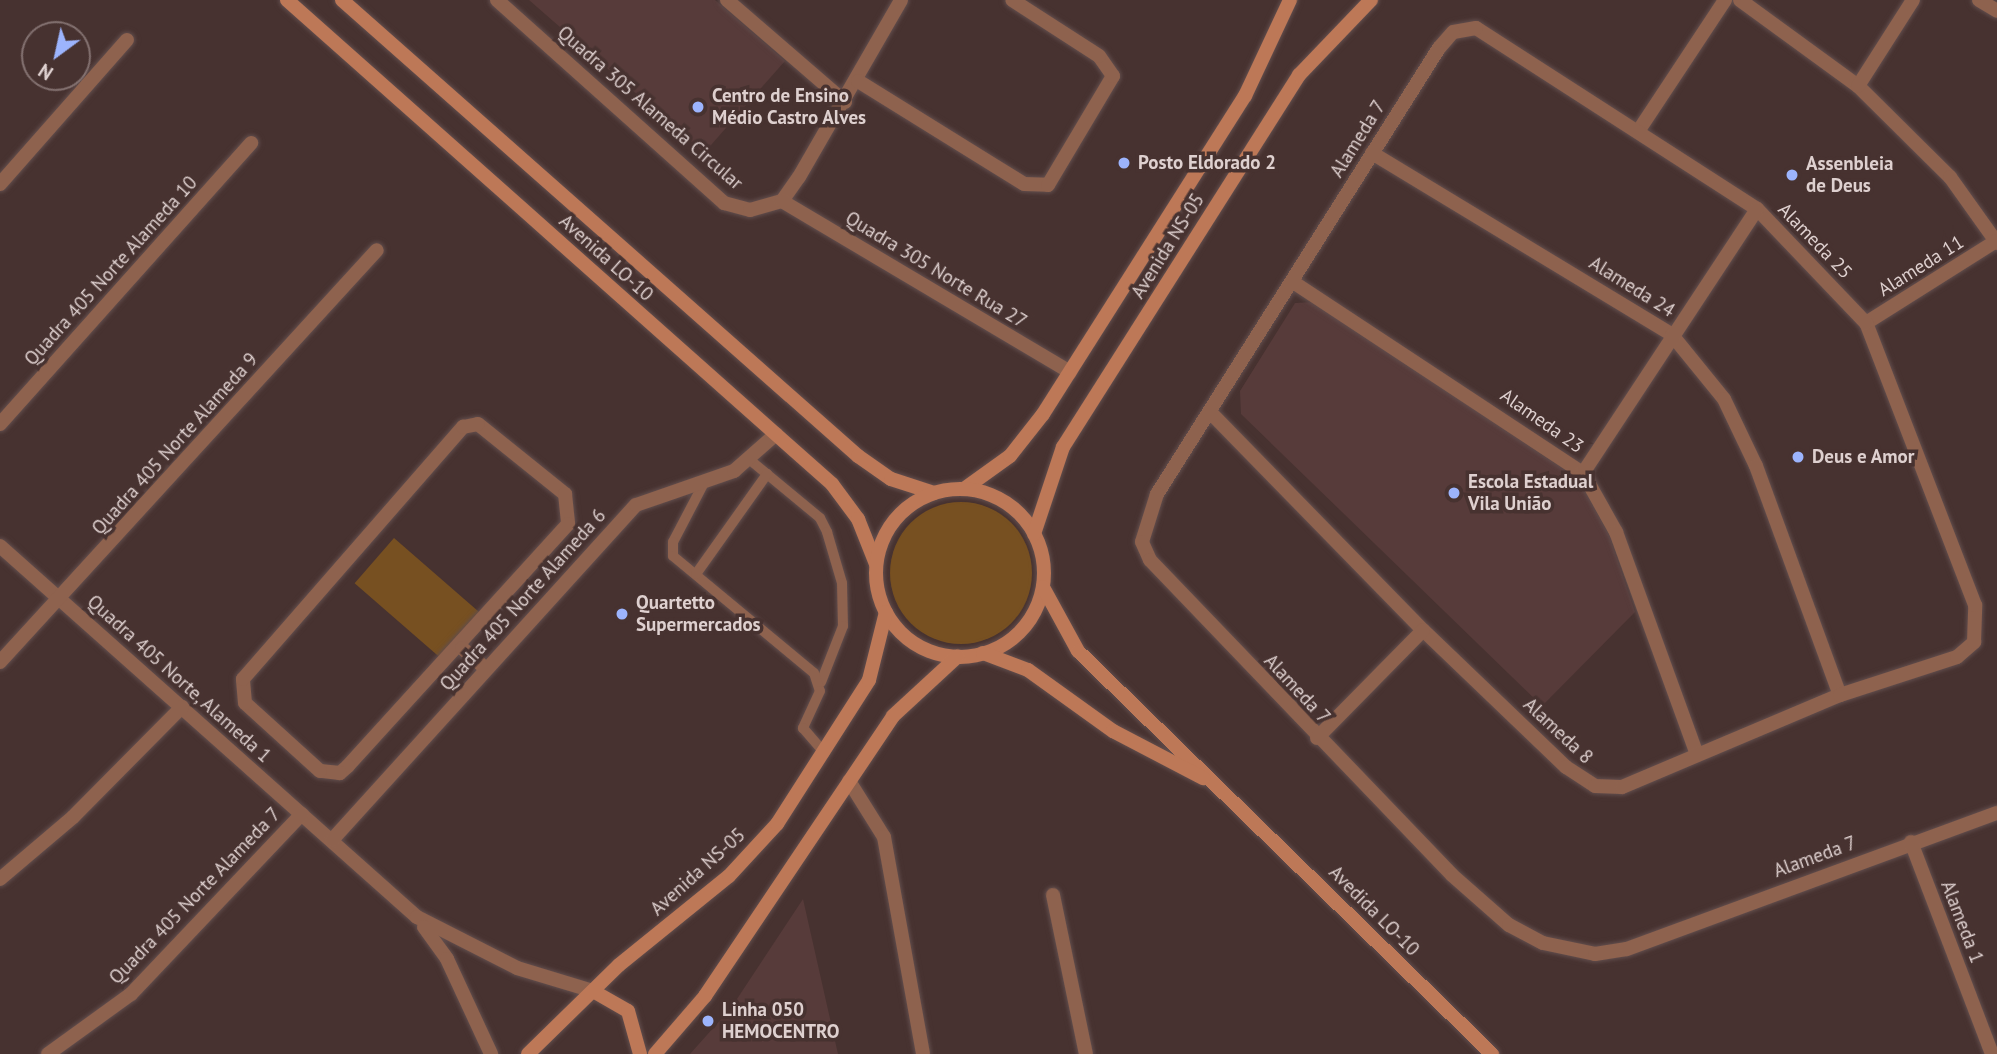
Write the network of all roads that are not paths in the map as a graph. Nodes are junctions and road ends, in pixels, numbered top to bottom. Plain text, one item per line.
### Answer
1 (287, 0) edge
2 (342, 0) edge
3 (497, 0) edge
4 (727, 0) edge
5 (901, 0) edge
6 (1012, 0) edge
7 (1290, 0) edge
8 (1371, 0) edge
9 (1726, 0) edge
10 (1740, 0) edge
11 (1913, 0) edge
12 (1979, 0) edge
13 (1997, 11) edge
14 (1476, 28) joint
15 (127, 40) dead end
16 (858, 81) junction
17 (1858, 86) junction
18 (845, 102) junction
19 (1639, 130) junction
20 (251, 143) dead end
21 (1371, 153) junction
22 (0, 184) edge
23 (782, 201) junction
24 (1757, 209) junction
25 (1996, 242) edge
26 (377, 250) dead end
27 (1293, 282) junction
28 (1866, 323) junction
29 (1672, 335) junction
30 (1070, 372) junction
31 (1211, 413) junction
32 (0, 424) edge
33 (776, 434) junction
34 (750, 460) junction
35 (1583, 473) junction
36 (768, 474) junction
37 (706, 479) junction
38 (964, 489) junction
39 (934, 493) junction
40 (1034, 534) junction
41 (0, 546) edge
42 (876, 564) junction
43 (696, 574) junction
44 (1043, 587) junction
45 (61, 600) junction
46 (1975, 606) joint
47 (886, 612) junction
48 (1423, 630) junction
49 (462, 648) junction
50 (983, 653) junction
51 (958, 656) junction
52 (0, 662) edge
53 (485, 669) junction
54 (821, 682) junction
55 (1840, 695) junction
56 (182, 707) junction
57 (1317, 738) junction
58 (825, 753) junction
59 (1697, 754) junction
60 (849, 781) junction
61 (1229, 796) junction
62 (1997, 813) edge
63 (302, 814) junction
64 (332, 840) junction
65 (1911, 842) junction
66 (0, 878) edge
67 (1053, 895) dead end
68 (417, 917) junction
69 (593, 992) junction
70 (48, 1054) edge
71 (491, 1054) edge
72 (528, 1054) edge
73 (640, 1054) edge
74 (655, 1054) edge
75 (923, 1054) edge
76 (1086, 1054) edge
77 (1492, 1054) edge
78 (1992, 1054) edge

1 - 33 street, Avenida LO-10
2 - 39 street, Avenida LO-10
3 - 23 street, Quadra 305 Alameda Circular
4 - 18 street
5 - 16 street
6 - 16 street
7 - 30 street, Avenida NS-05
8 - 40 street, Avenida NS-05
9 - 19 street
10 - 17 street
11 - 17 street
12 - 13 street
14 - 19 street, Alameda 25
14 - 21 street, Alameda 7
15 - 22 street
16 - 18 street
17 - 25 street
18 - 23 street
19 - 24 street, Alameda 25
20 - 32 street, Quadra 405 Norte Alameda 10
21 - 27 street, Alameda 7
21 - 29 street, Alameda 24
23 - 30 street, Quadra 305 Norte Rua 27
24 - 28 street, Alameda 25
24 - 29 street
25 - 28 street, Alameda 11
26 - 45 street, Quadra 405 Norte Alameda 9
27 - 31 street, Alameda 7
27 - 35 street, Alameda 23
28 - 46 street, Alameda 25
29 - 35 street
29 - 55 street, Alameda 24
30 - 38 street, Avenida NS-05
31 - 48 street, Alameda 8
31 - 57 street, Alameda 7
33 - 34 street, Quadra 405 Norte Alameda 6
33 - 42 street, Avenida LO-10
34 - 36 lane
34 - 37 street, Quadra 405 Norte Alameda 6
35 - 59 street, Alameda 23
36 - 43 lane
36 - 54 lane
37 - 43 lane
37 - 53 street, Quadra 405 Norte Alameda 6
38 - 39 street, Avenida NS-05
38 - 40 street, Avenida NS-05
39 - 42 street, Avenida NS-05
40 - 44 street, Avenida NS-05
41 - 45 street, Quadra 405 Norte, Alameda 1
42 - 47 street, Avenida NS-05
43 - 54 lane
44 - 50 street
44 - 61 street, Avedida LO-10
45 - 52 street, Quadra 405 Norte Alameda 9
45 - 56 street, Quadra 405 Norte, Alameda 1
46 - 55 street, Alameda 8
47 - 51 street
47 - 58 street, Avenida NS-05
48 - 57 street
48 - 59 street, Alameda 8
49 - 49 street
49 - 53 street
50 - 51 street
50 - 61 street, Avedida LO-10
51 - 60 street
53 - 64 street, Quadra 405 Norte Alameda 6
54 - 58 lane
55 - 59 street, Alameda 8
56 - 63 street, Quadra 405 Norte, Alameda 1
56 - 66 street
57 - 65 street, Alameda 7
58 - 69 street, Avenida NS-05
60 - 74 street
60 - 75 street
61 - 77 street, Avedida LO-10
62 - 65 street, Alameda 7
63 - 64 street, Quadra 405 Norte, Alameda 1
63 - 70 street, Quadra 405 Norte Alameda 7
64 - 68 street, Quadra 405 Norte, Alameda 1
65 - 78 street, Alameda 1
67 - 76 street
68 - 69 street
68 - 71 street
69 - 72 street, Avenida NS-05
69 - 73 street

